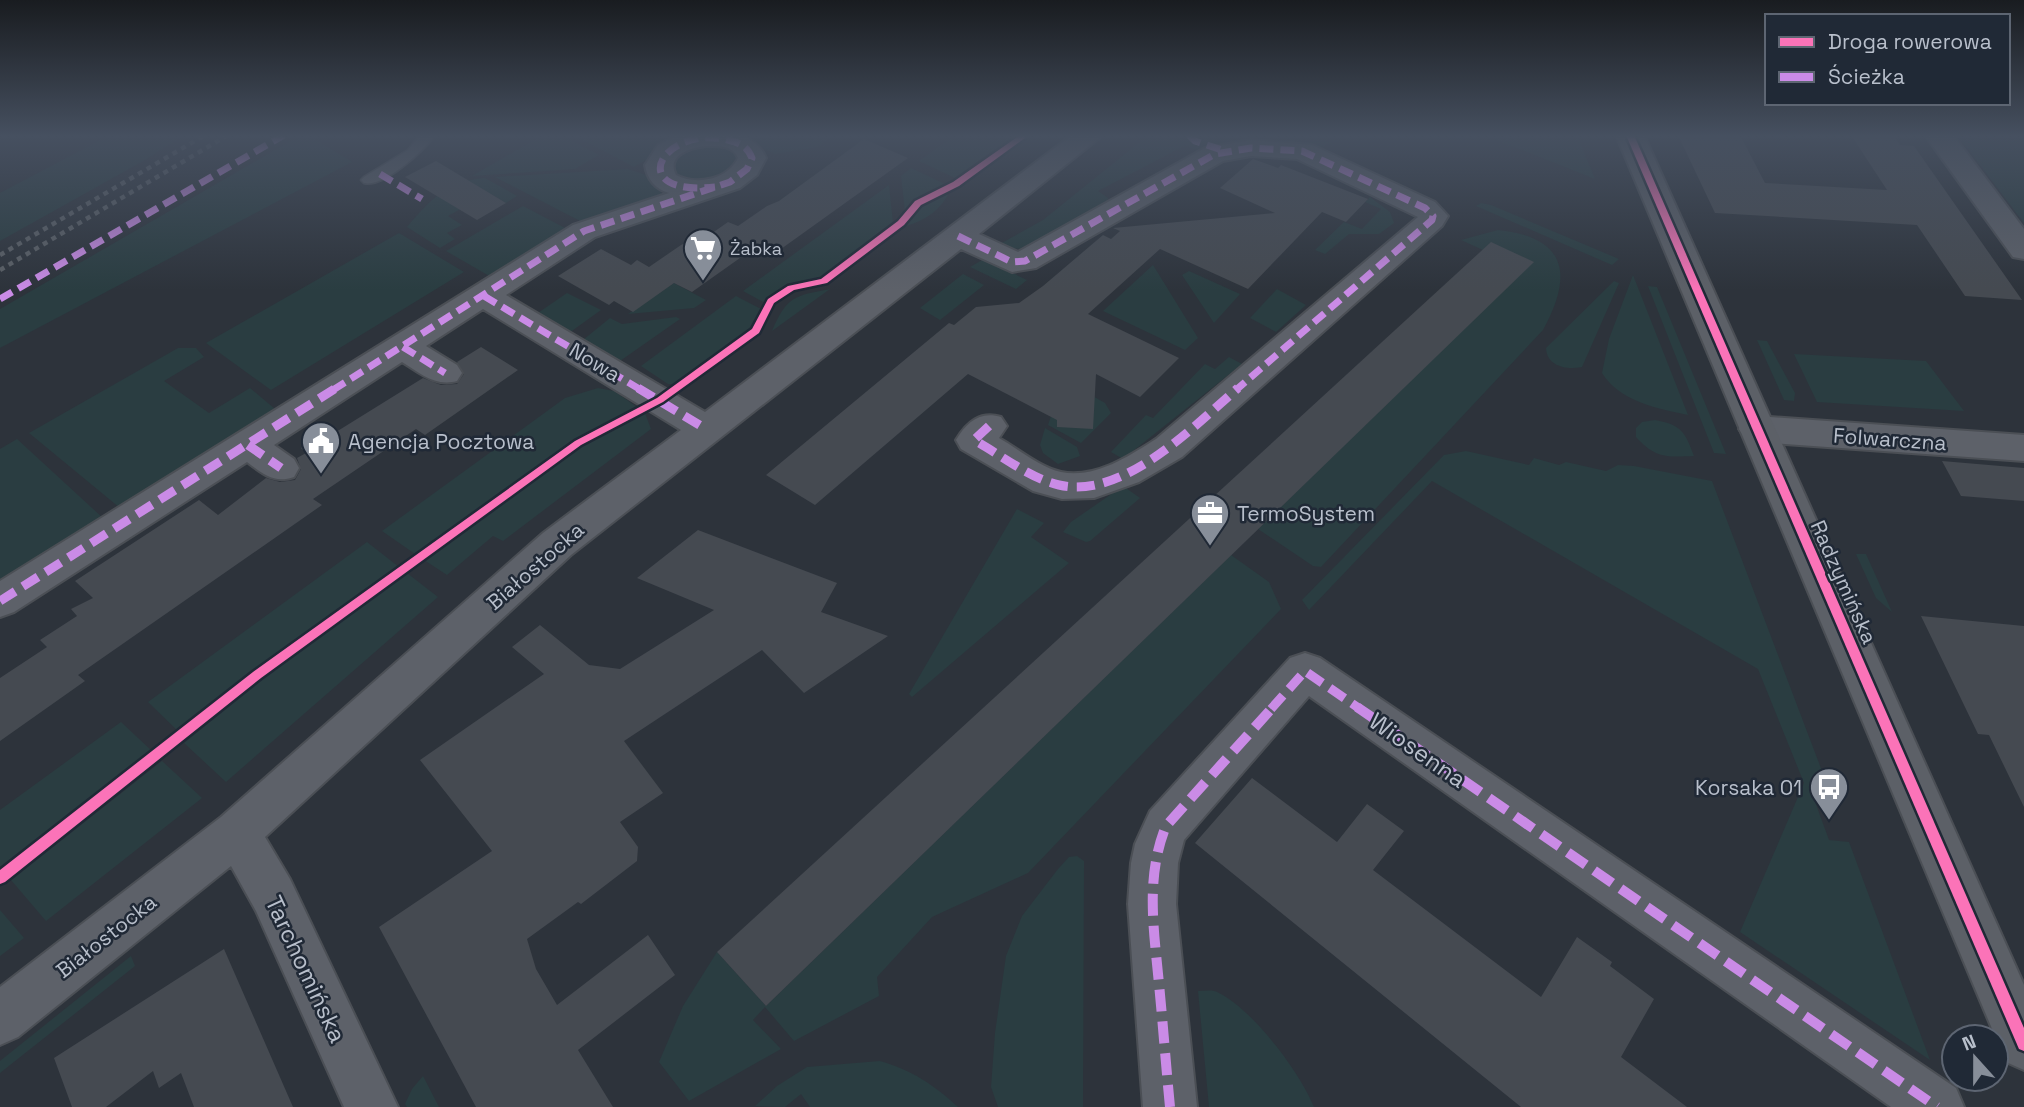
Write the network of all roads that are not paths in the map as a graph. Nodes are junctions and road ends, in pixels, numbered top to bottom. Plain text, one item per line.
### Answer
1 (715, 187) dead end
2 (1022, 187) edge
3 (1157, 187) edge
4 (1379, 187) edge
5 (1652, 187) edge
6 (1977, 187) edge
7 (958, 236) junction
8 (2024, 250) edge
9 (484, 296) junction
10 (403, 346) junction
11 (445, 373) dead end
12 (989, 426) dead end
13 (706, 429) junction
14 (1757, 429) junction
15 (248, 444) junction
16 (2024, 448) edge
17 (281, 468) dead end
18 (0, 601) edge
19 (237, 832) junction
20 (0, 1019) edge
21 (2024, 1044) edge
22 (371, 1107) edge
23 (1170, 1107) edge
24 (1937, 1107) edge

1 - 9 street
2 - 7 street, Białostocka
3 - 7 street
4 - 12 street
5 - 14 street, Radzymińska
6 - 8 street
7 - 13 street, Białostocka
9 - 10 street
9 - 13 street, Nowa
10 - 11 street
10 - 15 street
13 - 19 street, Białostocka
14 - 16 street, Folwarczna
14 - 21 street, Radzymińska
15 - 17 street
15 - 18 street
19 - 20 street, Białostocka
19 - 22 street, Tarchomińska
23 - 24 street, Wiosenna

